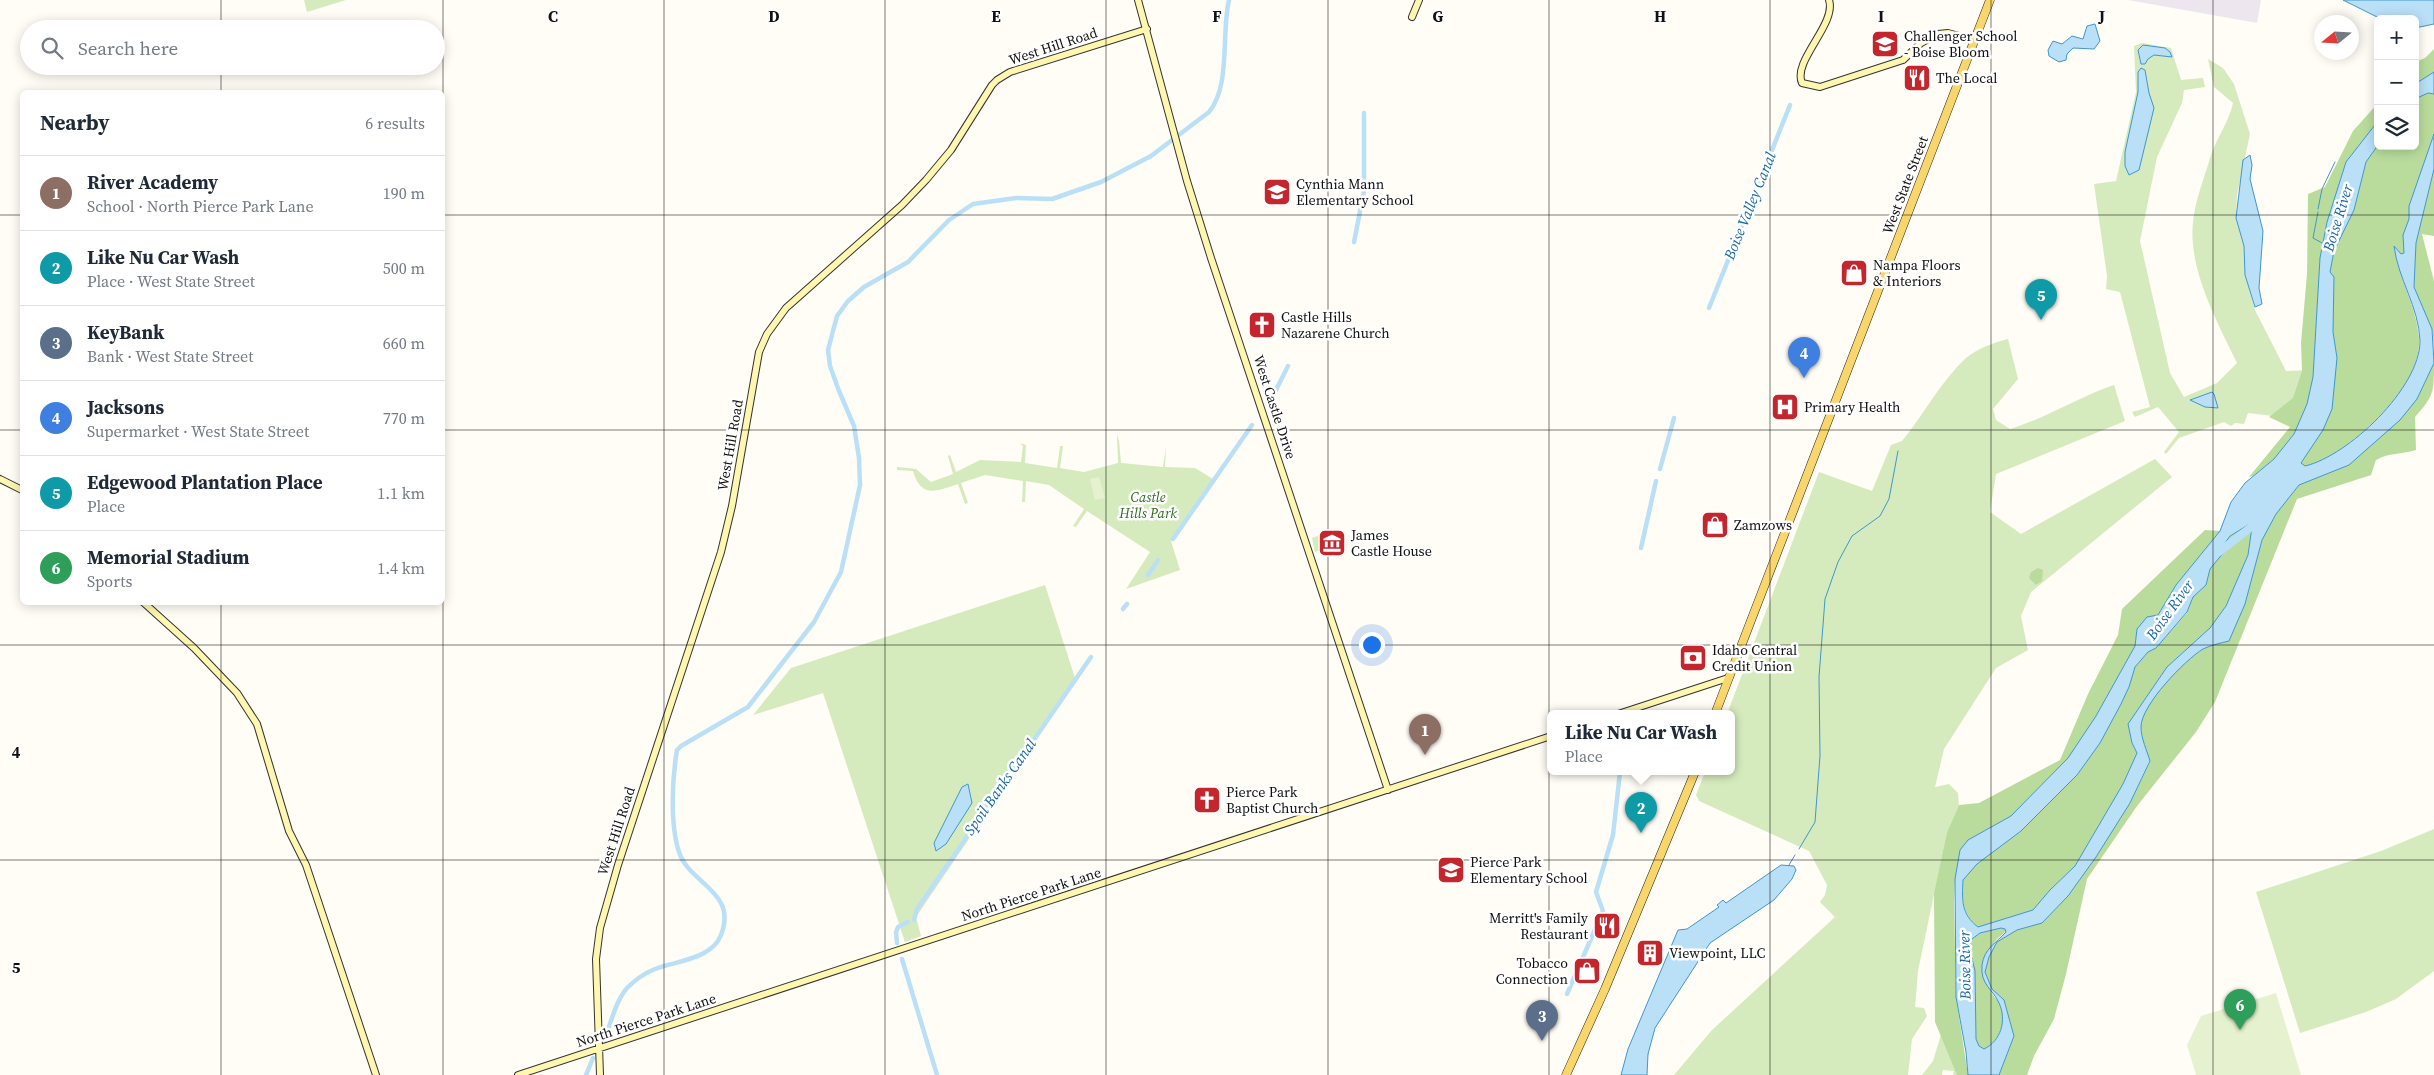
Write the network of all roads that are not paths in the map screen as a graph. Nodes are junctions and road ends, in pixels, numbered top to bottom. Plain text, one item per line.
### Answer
1 (1138, 0) edge
2 (1419, 0) edge
3 (1829, 0) edge
4 (1990, 0) edge
5 (1412, 17) dead end
6 (1147, 29) junction
7 (1974, 40) junction
8 (0, 479) edge
9 (20, 489) edge
10 (145, 605) edge
11 (1728, 678) junction
12 (1630, 710) edge
13 (1716, 710) edge
14 (1547, 737) edge
15 (1694, 775) edge
16 (1388, 790) junction
17 (600, 1048) junction
18 (376, 1075) edge
19 (518, 1075) edge
20 (600, 1075) edge
21 (1566, 1075) edge

1 - 6 street
2 - 5 street
3 - 7 street
4 - 7 main road, West State Street
6 - 16 street, West Castle Drive
6 - 17 street, West Hill Road
7 - 11 main road, West State Street
8 - 9 street
10 - 18 street
11 - 12 street
11 - 13 main road, West State Street
14 - 16 street, North Pierce Park Lane
15 - 21 main road
16 - 17 street, North Pierce Park Lane
17 - 19 street, North Pierce Park Lane
17 - 20 street, West Hill Road

